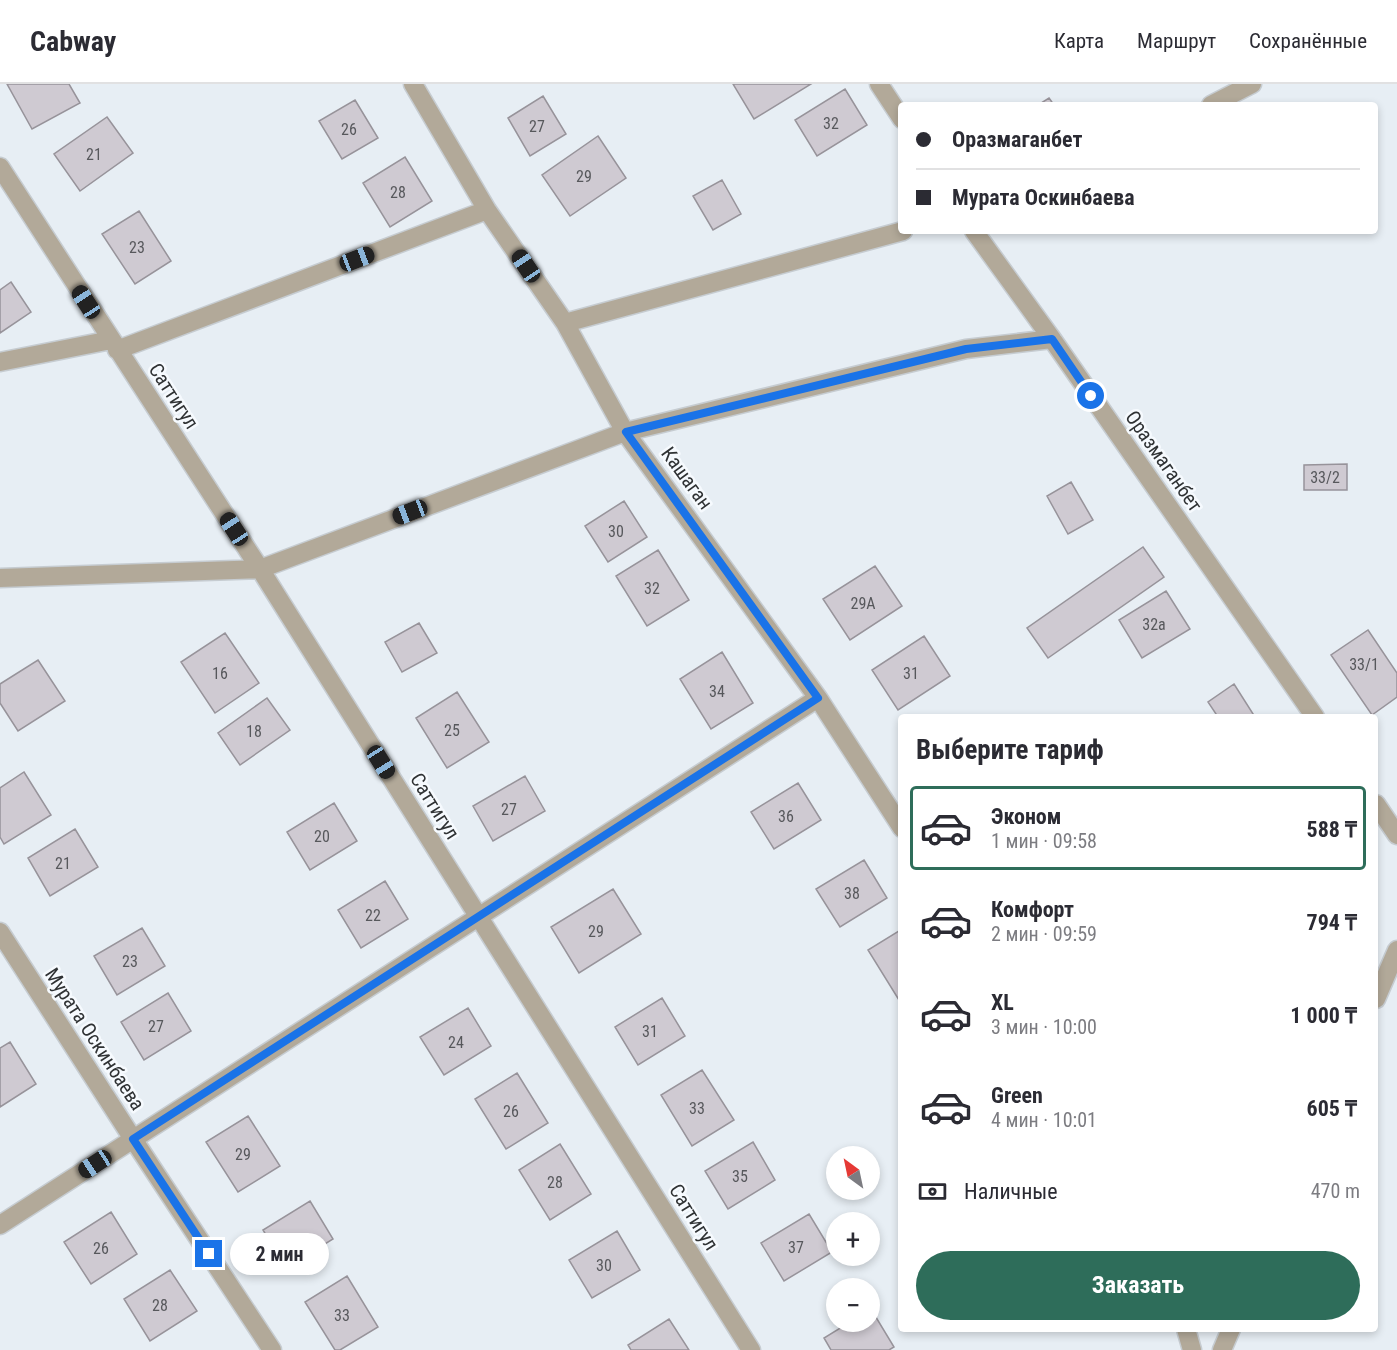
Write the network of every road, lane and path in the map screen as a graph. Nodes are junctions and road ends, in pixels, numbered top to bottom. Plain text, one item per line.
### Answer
1 (413, 84) edge
2 (879, 84) edge
3 (1252, 84) edge
4 (1217, 102) edge
5 (898, 113) edge
6 (0, 167) edge
7 (487, 210) junction
8 (898, 232) edge
9 (976, 234) edge
10 (565, 323) junction
11 (1052, 339) junction
12 (114, 345) junction
13 (0, 362) edge
14 (626, 432) junction
15 (260, 569) junction
16 (0, 578) edge
17 (818, 698) junction
18 (1313, 714) edge
19 (1378, 807) edge
20 (898, 822) edge
21 (1397, 835) edge
22 (478, 917) junction
23 (0, 932) edge
24 (1397, 950) edge
25 (1378, 994) edge
26 (133, 1139) junction
27 (0, 1225) edge
28 (1187, 1332) edge
29 (1230, 1332) edge
30 (272, 1350) edge
31 (751, 1350) edge
32 (1192, 1350) edge
33 (1222, 1350) edge

1 - 7 street, Кашаган
2 - 5 street
3 - 4 street
6 - 12 street, Саттигул
7 - 10 street, Кашаган
7 - 12 street
8 - 10 street
9 - 11 street, Оразмаганбет
10 - 14 street, Кашаган
11 - 14 street
11 - 18 street, Оразмаганбет
12 - 13 street
12 - 15 street, Саттигул
14 - 15 street
14 - 17 street, Кашаган
15 - 16 street
15 - 22 street, Саттигул
17 - 20 street, Кашаган
17 - 22 street
19 - 21 street
22 - 26 street
22 - 31 street, Саттигул
23 - 26 street, Мурата Оскинбаева
24 - 25 street
26 - 27 street
26 - 30 street, Мурата Оскинбаева
28 - 32 street
29 - 33 street

